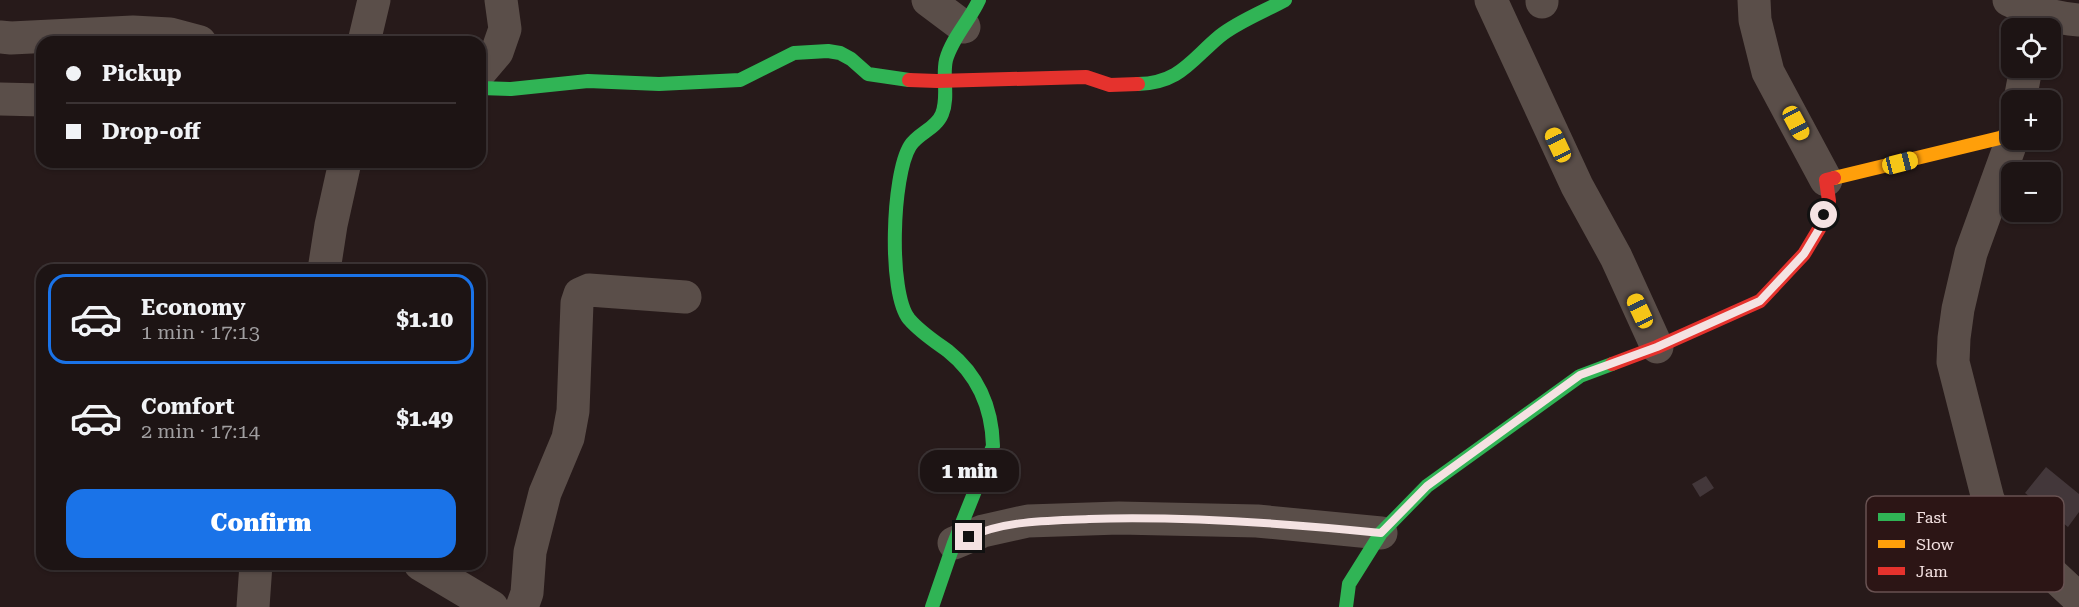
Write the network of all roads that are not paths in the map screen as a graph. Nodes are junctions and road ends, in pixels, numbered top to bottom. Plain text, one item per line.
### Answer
1 (374, 0) edge
2 (501, 0) edge
3 (928, 0) edge
4 (1285, 0) edge
5 (1491, 0) edge
6 (1754, 0) edge
7 (2030, 10) edge
8 (972, 13) edge
9 (2079, 20) edge
10 (52, 36) edge
11 (178, 36) edge
12 (365, 36) edge
13 (0, 37) edge
14 (36, 37) edge
15 (486, 65) edge
16 (945, 81) junction
17 (486, 88) edge
18 (0, 99) edge
19 (36, 100) edge
20 (2001, 138) edge
21 (2008, 150) edge
22 (344, 168) edge
23 (1826, 180) junction
24 (325, 264) edge
25 (685, 297) dead end
26 (1657, 347) junction
27 (1987, 496) edge
28 (1381, 533) junction
29 (954, 543) junction
30 (256, 570) edge
31 (430, 570) edge
32 (2064, 585) edge
33 (2079, 599) edge
34 (253, 607) edge
35 (492, 607) edge
36 (522, 607) edge
37 (932, 607) edge
38 (1346, 607) edge

1 - 12 street
2 - 15 street
3 - 8 street
4 - 16 street
5 - 26 street
6 - 23 street
7 - 9 street
8 - 16 street
10 - 11 street
13 - 14 street
16 - 17 street
16 - 29 street
18 - 19 street
20 - 23 street
21 - 27 street
22 - 24 street
23 - 26 street
25 - 36 street
26 - 28 street
28 - 29 street
28 - 38 street
29 - 37 street
30 - 34 street
31 - 35 street
32 - 33 street

